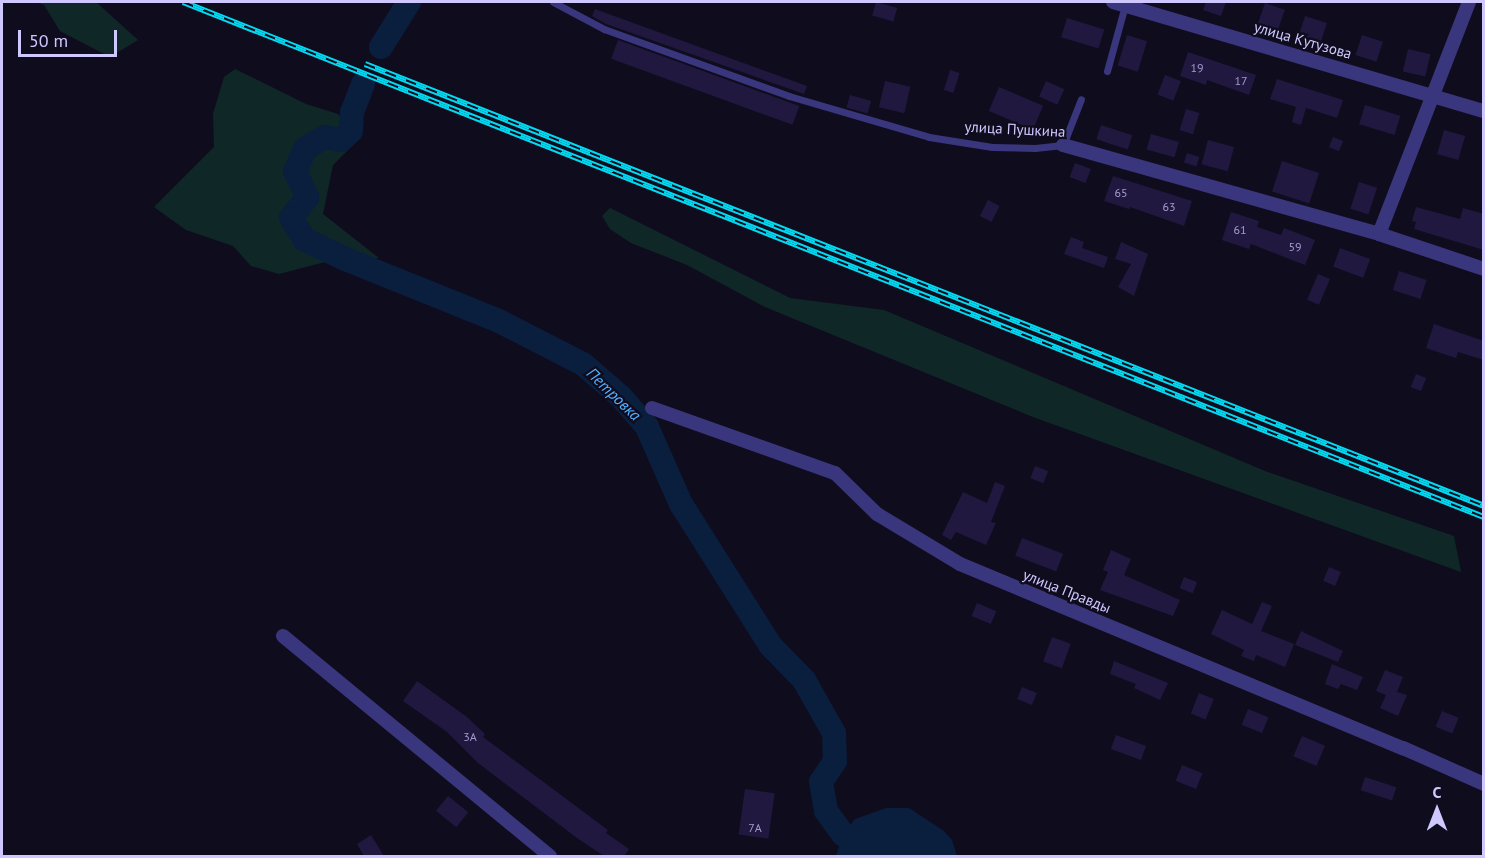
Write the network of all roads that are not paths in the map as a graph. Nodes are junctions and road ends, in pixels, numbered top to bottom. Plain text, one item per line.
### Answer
1 (553, 2) edge
2 (1469, 2) edge
3 (1121, 3) edge
4 (1107, 71) dead end
5 (1433, 95) junction
6 (1081, 99) dead end
7 (1484, 111) edge
8 (1064, 146) junction
9 (1379, 234) junction
10 (1484, 269) edge
11 (652, 408) dead end
12 (283, 636) dead end
13 (1484, 784) edge
14 (550, 856) edge

1 - 8 lane, улица Пушкина
2 - 5 street
3 - 4 lane
3 - 5 street, улица Кутузова
5 - 7 street, улица Кутузова
5 - 9 street
6 - 8 lane
8 - 9 street, улица Пушкина
9 - 10 street, улица Пушкина
11 - 13 street, улица Правды
12 - 14 street

